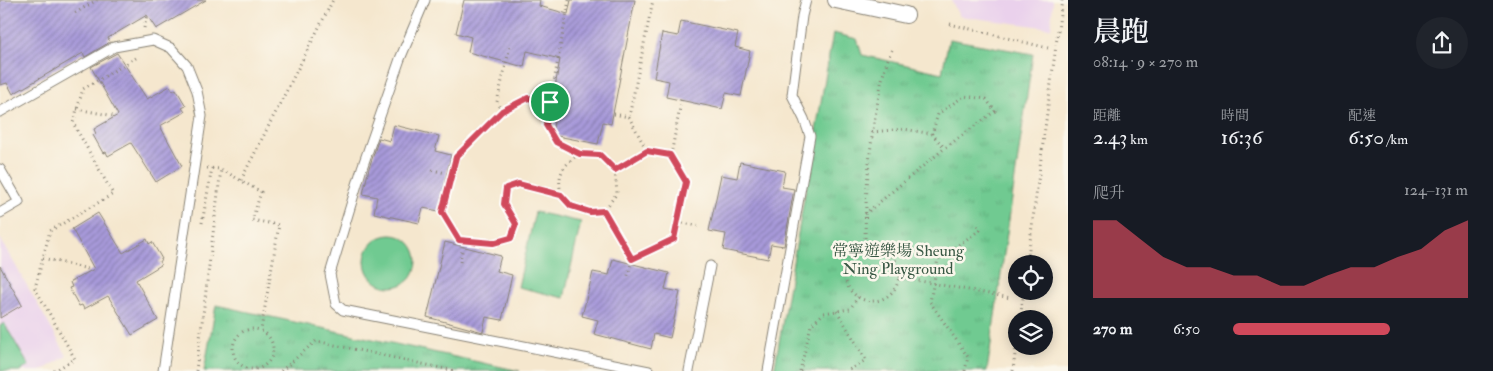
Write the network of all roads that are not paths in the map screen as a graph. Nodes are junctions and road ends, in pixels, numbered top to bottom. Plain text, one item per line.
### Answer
1 (425, 0) edge
2 (806, 0) edge
3 (836, 0) edge
4 (906, 15) dead end
5 (0, 112) edge
6 (0, 170) edge
7 (0, 213) edge
8 (710, 266) dead end
9 (164, 371) edge
10 (649, 371) edge
11 (689, 371) edge
12 (768, 371) edge

1 - 10 lane
2 - 12 lane
3 - 4 street
5 - 9 lane
6 - 7 lane
8 - 11 lane

